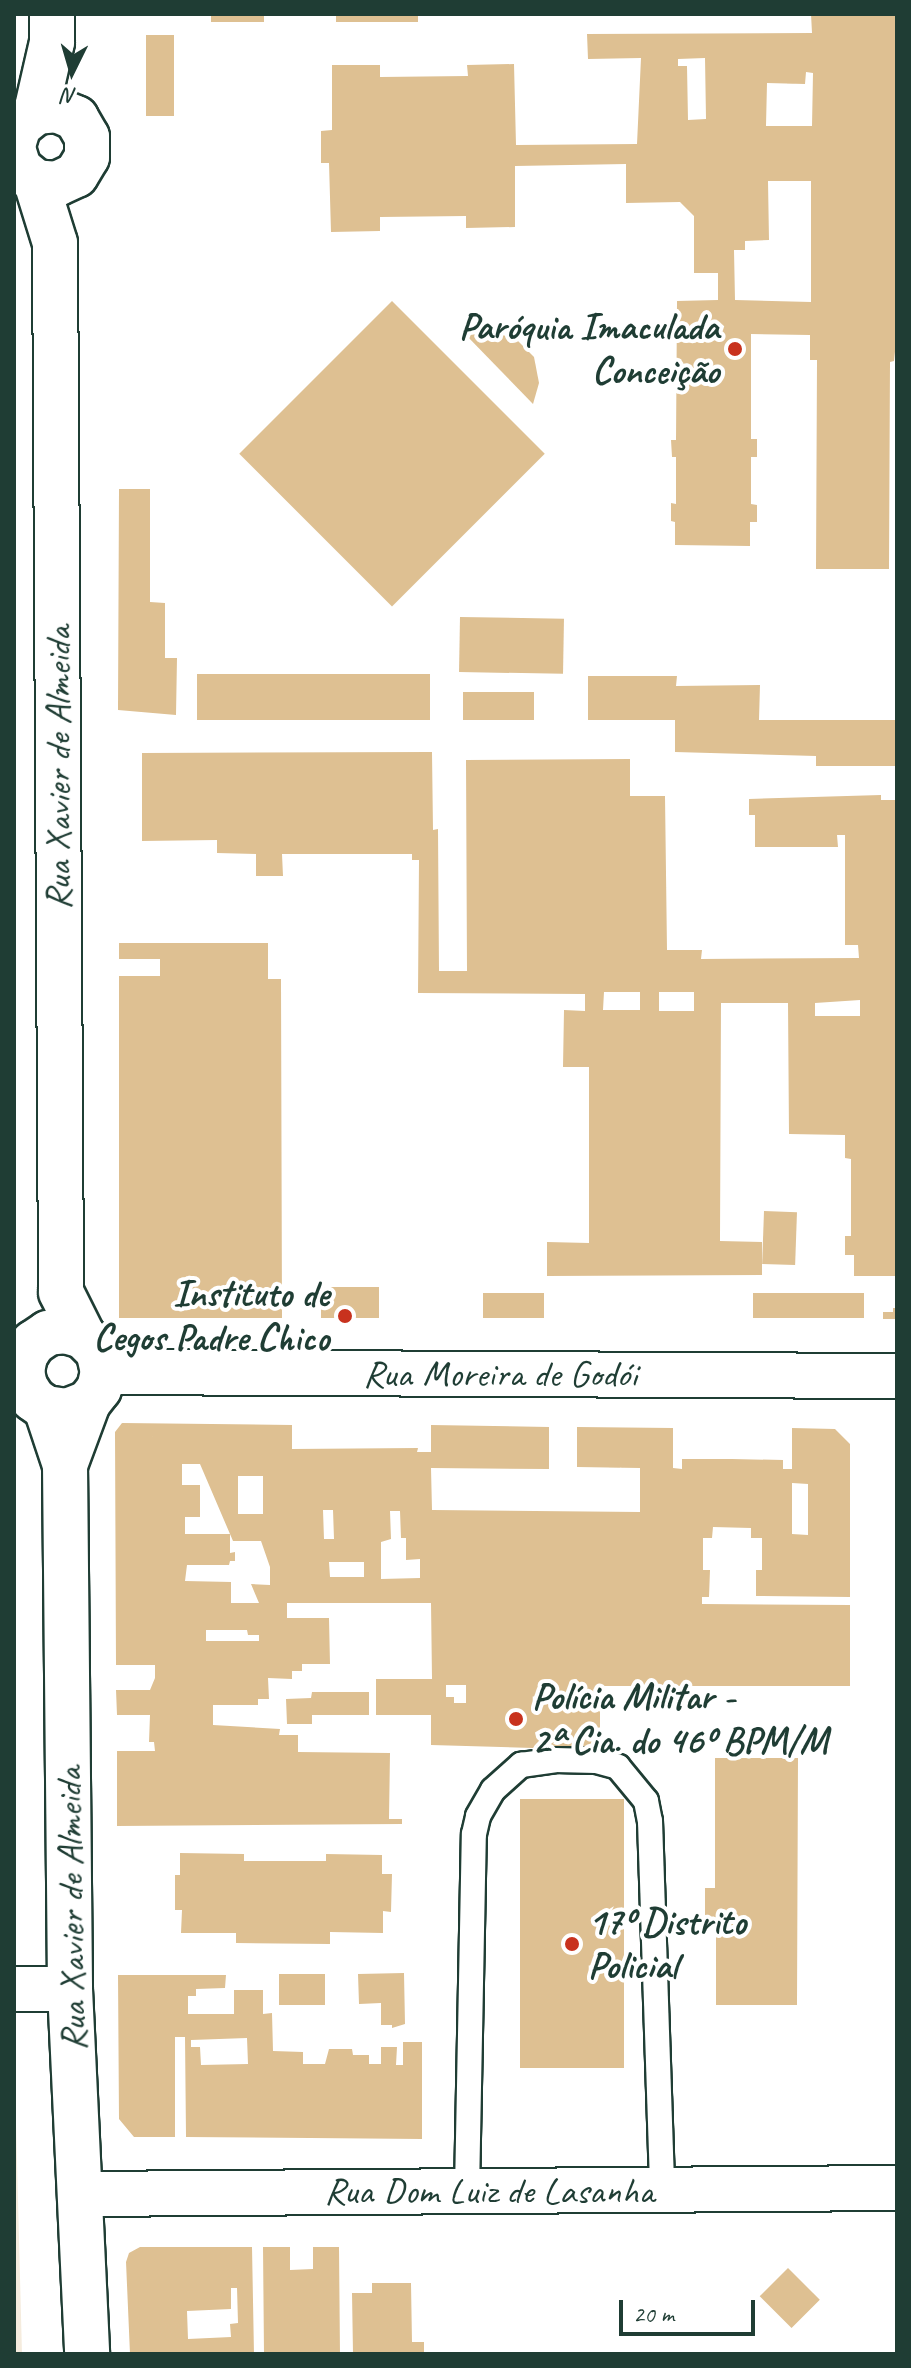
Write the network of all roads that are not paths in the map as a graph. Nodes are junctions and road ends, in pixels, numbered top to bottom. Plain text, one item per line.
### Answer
1 (52, 28) edge
2 (32, 147) edge
3 (61, 1292) junction
4 (23, 1362) edge
5 (897, 1376) edge
6 (80, 1380) junction
7 (14, 1989) edge
8 (70, 1989) junction
9 (897, 2188) edge
10 (662, 2190) junction
11 (467, 2191) junction
12 (81, 2194) junction
13 (87, 2354) edge

1 - 2 street, Rua Xavier de Almeida
2 - 3 street, Rua Xavier de Almeida
3 - 4 street, Rua Xavier de Almeida
3 - 6 street, Rua Xavier de Almeida
4 - 6 street
4 - 6 street, Rua Moreira de Godói
5 - 6 street, Rua Moreira de Godói
6 - 8 street, Rua Xavier de Almeida
7 - 8 street
8 - 12 street, Rua Xavier de Almeida
9 - 10 street, Rua Dom Luiz de Lasanha
10 - 11 street, Rua Dom Luiz de Lasanha
10 - 11 lane
11 - 12 street, Rua Dom Luiz de Lasanha
12 - 13 street, Rua Xavier de Almeida

